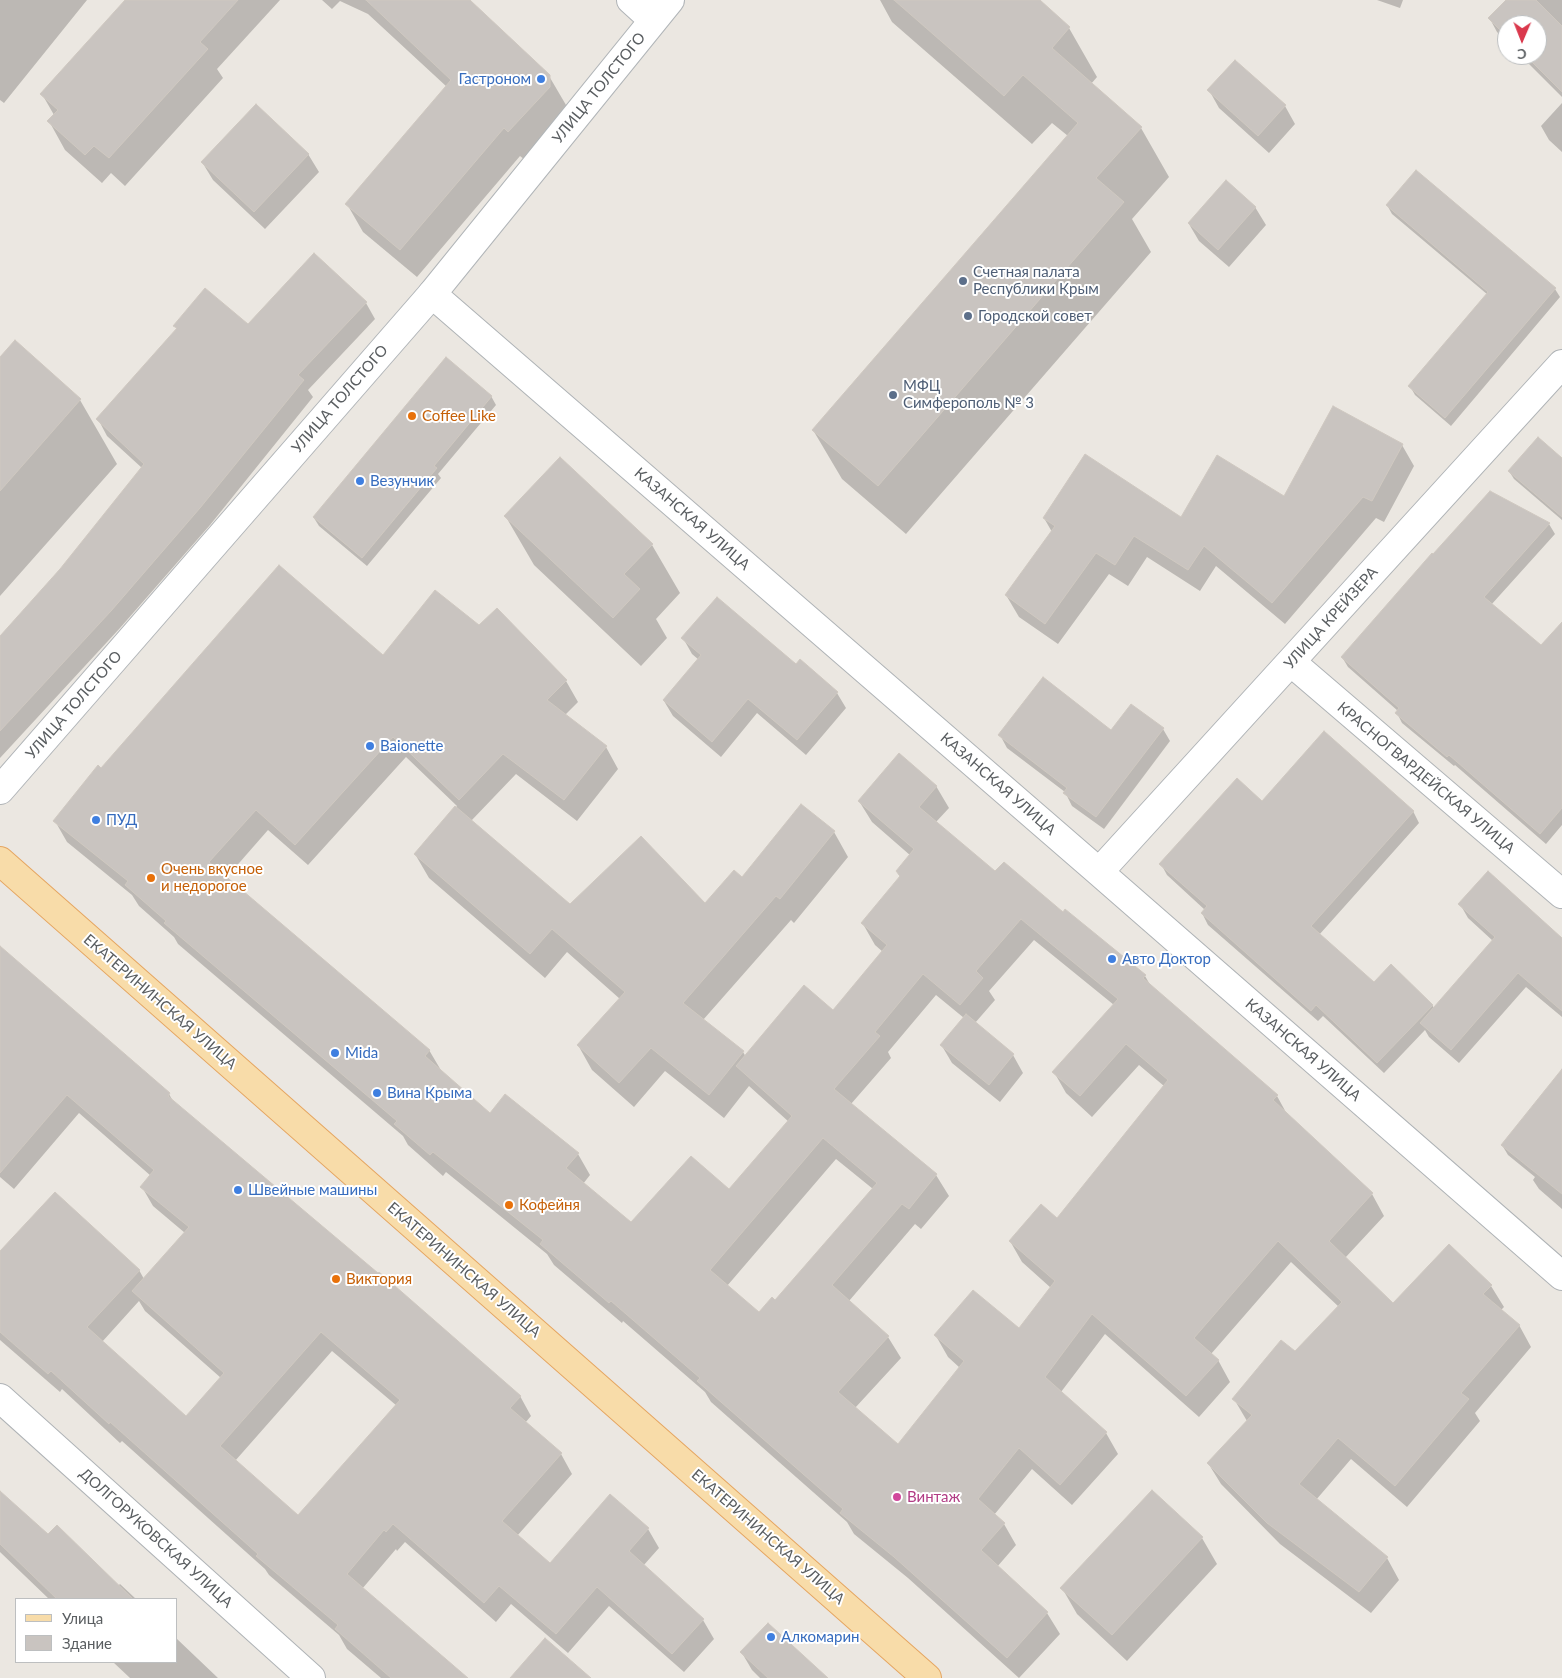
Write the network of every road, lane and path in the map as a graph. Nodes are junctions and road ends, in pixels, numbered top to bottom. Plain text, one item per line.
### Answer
1 (631, 0) edge
2 (662, 10) edge
3 (432, 294) junction
4 (1562, 364) edge
5 (1290, 662) junction
6 (0, 790) edge
7 (0, 861) edge
8 (1099, 872) junction
9 (1562, 894) edge
10 (1562, 1276) edge
11 (0, 1398) edge
12 (311, 1678) edge
13 (928, 1678) edge

1 - 2 street
2 - 3 street, УЛИЦА ТОЛСТОГО
3 - 6 street, УЛИЦА ТОЛСТОГО
3 - 8 street, КАЗАНСКАЯ УЛИЦА
4 - 5 street, УЛИЦА КРЕЙЗЕРА
5 - 8 street, УЛИЦА КРЕЙЗЕРА
5 - 9 street, КРАСНОГВАРДЕЙСКАЯ УЛИЦА
7 - 13 main road, ЕКАТЕРИНИНСКАЯ УЛИЦА
8 - 10 street, КАЗАНСКАЯ УЛИЦА
11 - 12 street, ДОЛГОРУКОВСКАЯ УЛИЦА

